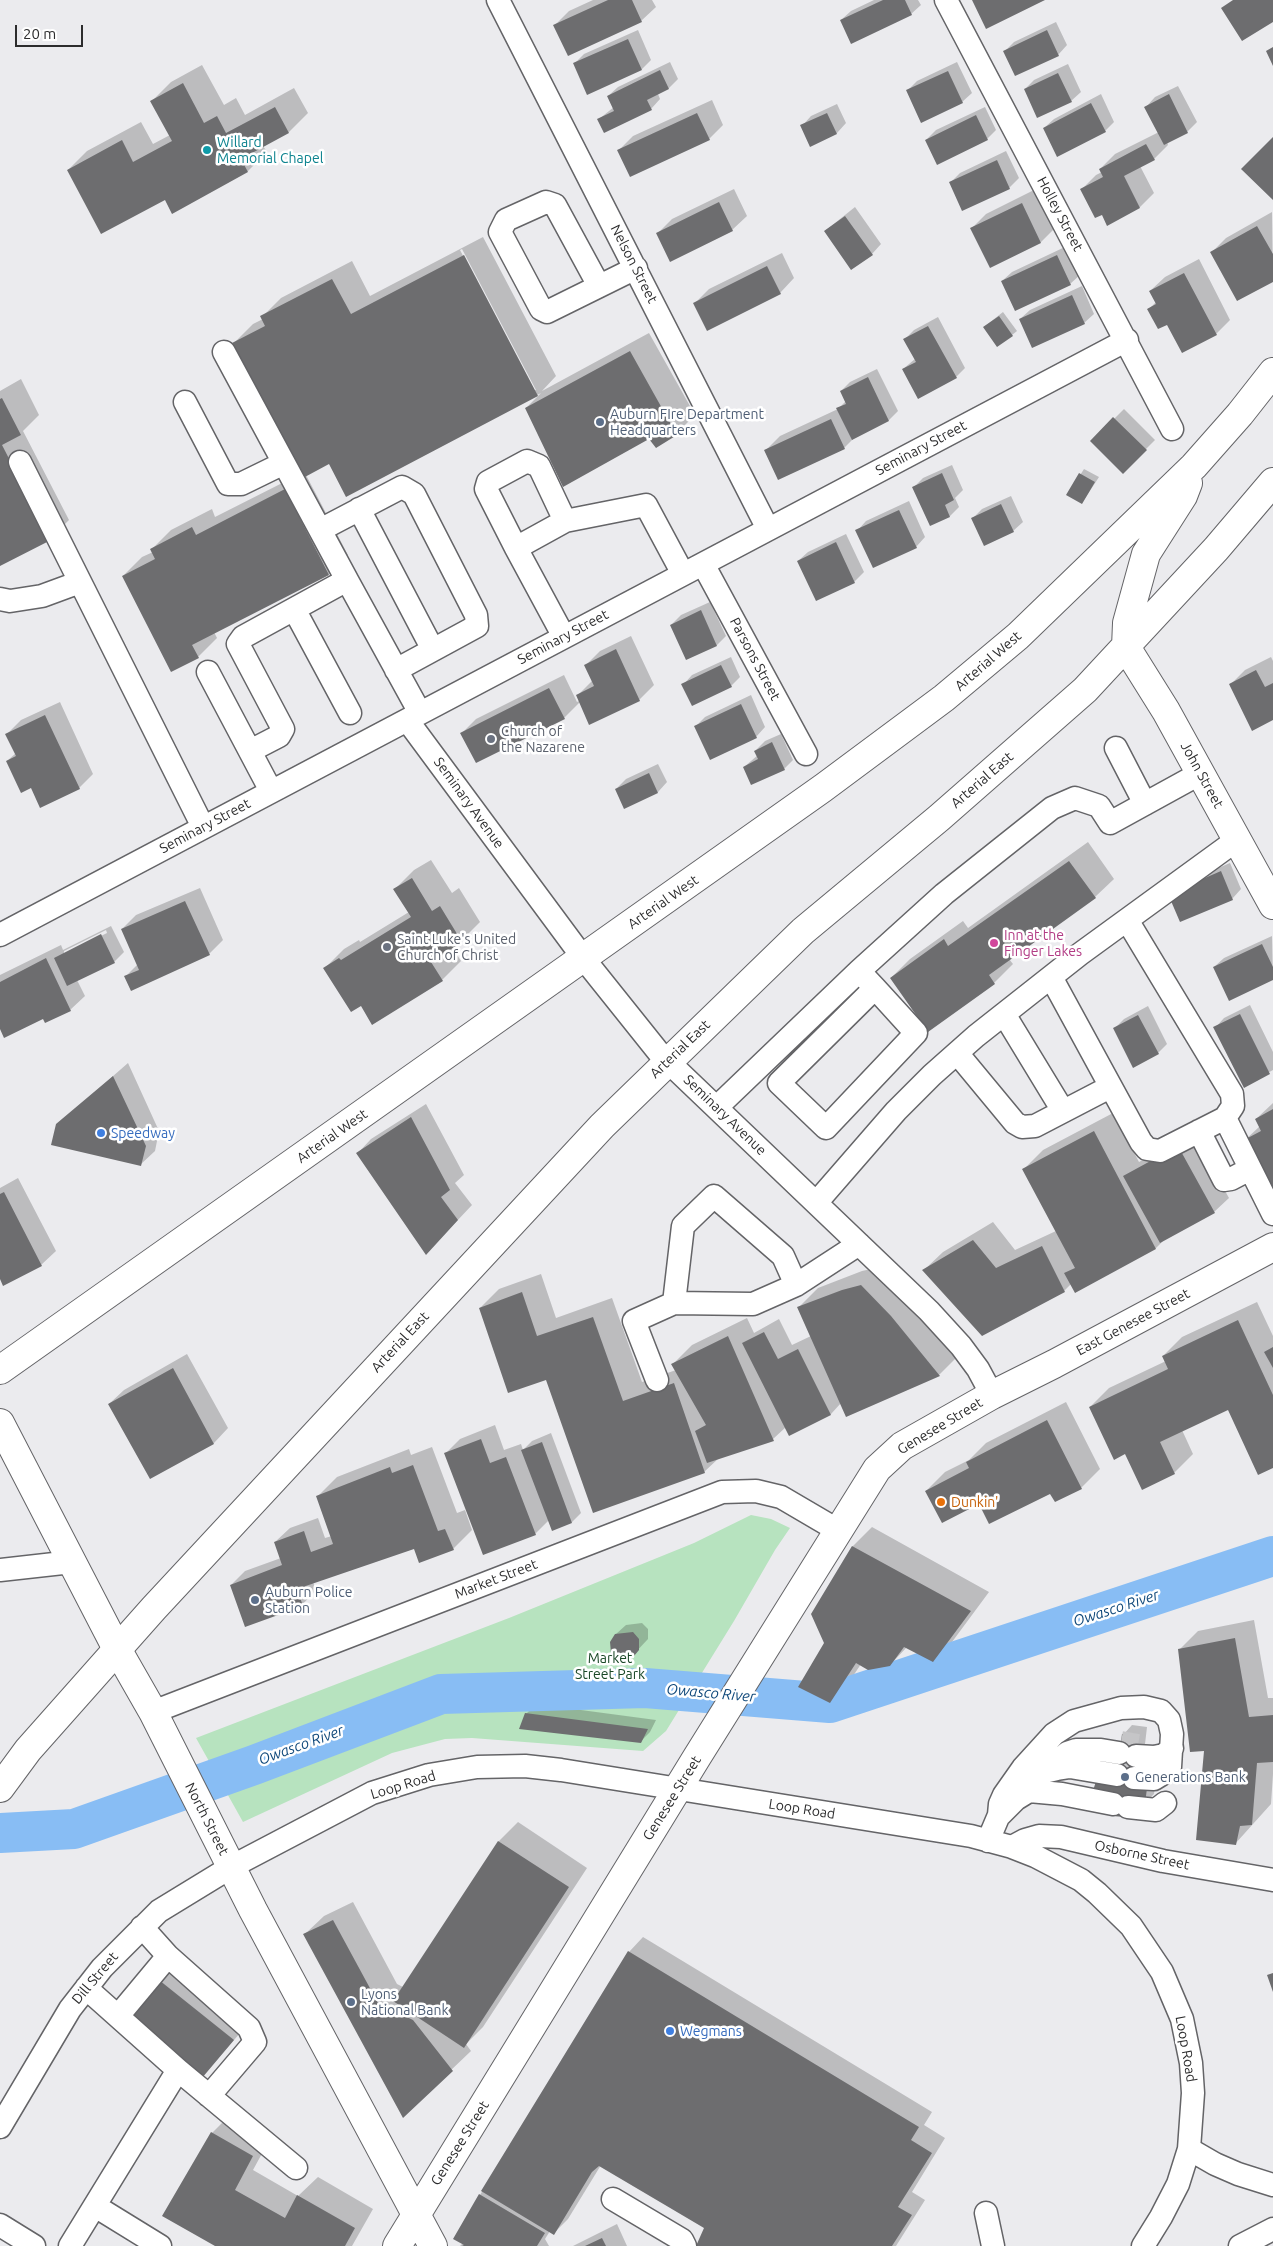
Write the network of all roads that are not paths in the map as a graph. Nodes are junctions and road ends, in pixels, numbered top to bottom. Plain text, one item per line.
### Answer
1 (498, 0) edge
2 (946, 0) edge
3 (636, 268) junction
4 (599, 286) junction
5 (1127, 340) junction
6 (224, 352) dead end
7 (1273, 372) edge
8 (186, 402) dead end
9 (1172, 429) dead end
10 (20, 462) dead end
11 (284, 463) junction
12 (1194, 466) junction
13 (1273, 482) edge
14 (359, 509) junction
15 (565, 521) junction
16 (768, 529) junction
17 (320, 530) junction
18 (516, 548) junction
19 (703, 564) junction
20 (683, 574) junction
21 (347, 580) junction
22 (80, 582) junction
23 (0, 599) edge
24 (294, 609) junction
25 (564, 637) junction
26 (1126, 647) junction
27 (433, 650) junction
28 (396, 670) junction
29 (208, 672) dead end
30 (350, 714) dead end
31 (414, 716) junction
32 (1116, 748) dead end
33 (250, 751) junction
34 (806, 754) dead end
35 (1201, 773) junction
36 (271, 791) junction
37 (1145, 804) junction
38 (203, 827) junction
39 (1238, 840) junction
40 (1273, 905) edge
41 (1127, 920) junction
42 (0, 936) edge
43 (584, 959) junction
44 (859, 971) junction
45 (1051, 977) junction
46 (875, 988) junction
47 (1004, 1014) junction
48 (957, 1053) junction
49 (668, 1060) junction
50 (1110, 1087) junction
51 (717, 1107) junction
52 (1063, 1111) junction
53 (1225, 1118) junction
54 (1199, 1131) junction
55 (1250, 1169) junction
56 (816, 1202) junction
57 (1273, 1214) edge
58 (859, 1244) junction
59 (1273, 1247) edge
60 (796, 1285) junction
61 (674, 1303) junction
62 (0, 1370) edge
63 (657, 1380) dead end
64 (992, 1395) junction
65 (0, 1423) edge
66 (839, 1531) junction
67 (72, 1562) junction
68 (0, 1570) edge
69 (117, 1648) junction
70 (153, 1712) junction
71 (1172, 1748) junction
72 (1127, 1760) junction
73 (1054, 1764) junction
74 (0, 1788) edge
75 (677, 1789) junction
76 (1016, 1799) junction
77 (1165, 1803) dead end
78 (999, 1815) junction
79 (988, 1841) junction
80 (1012, 1847) junction
81 (231, 1867) junction
82 (1273, 1880) edge
83 (142, 1927) junction
84 (168, 1956) junction
85 (86, 1988) junction
86 (118, 2016) junction
87 (178, 2070) junction
88 (209, 2096) junction
89 (0, 2127) edge
90 (1189, 2149) junction
91 (296, 2168) dead end
92 (1273, 2185) edge
93 (613, 2199) dead end
94 (95, 2206) junction
95 (986, 2213) dead end
96 (416, 2215) junction
97 (0, 2225) edge
98 (1273, 2229) edge
99 (34, 2246) edge
100 (70, 2246) edge
101 (160, 2246) edge
102 (397, 2246) edge
103 (433, 2246) edge
104 (685, 2246) edge
105 (993, 2246) edge
106 (1143, 2246) edge
107 (1240, 2246) edge

1 - 3 street, Nelson Street
2 - 5 street, Holley Street
3 - 4 street
3 - 16 street, Nelson Street
4 - 4 street
5 - 9 street, Holley Street
5 - 16 street, Seminary Street
6 - 11 street, Seminary Avenue
7 - 12 main road, Arterial West
8 - 11 street
10 - 22 street
11 - 17 street, Seminary Avenue
12 - 26 main road
12 - 43 main road, Arterial West
13 - 26 main road, Arterial East
14 - 17 street
14 - 27 street
14 - 27 street
15 - 18 street
15 - 18 street
15 - 20 street
16 - 19 street, Seminary Street
17 - 21 street, Seminary Avenue
18 - 25 street
19 - 20 street, Seminary Street
19 - 34 street, Parsons Street
20 - 25 street, Seminary Street
21 - 24 street
21 - 28 street, Seminary Avenue
22 - 23 street
22 - 38 street
24 - 30 street
24 - 33 street
25 - 31 street, Seminary Street
26 - 35 main road, John Street
26 - 49 main road, Arterial East
27 - 28 street
28 - 31 street, Seminary Avenue
29 - 33 street
31 - 36 street, Seminary Street
31 - 43 street, Seminary Avenue
32 - 37 street
33 - 36 street
35 - 37 street
35 - 39 main road, John Street
36 - 38 street, Seminary Street
37 - 44 street
38 - 42 street, Seminary Street
39 - 40 main road, John Street
39 - 41 street
41 - 45 street
41 - 53 street
43 - 49 street, Seminary Avenue
43 - 62 main road, Arterial West
44 - 46 street
44 - 51 street
45 - 47 street
45 - 50 street
46 - 46 street
47 - 48 street
47 - 52 street
48 - 52 street
48 - 56 street
49 - 51 street, Seminary Avenue
49 - 69 main road, Arterial East
50 - 52 street
50 - 54 street
51 - 56 street, Seminary Avenue
53 - 54 street
53 - 55 street
54 - 55 street
55 - 57 street
56 - 58 street, Seminary Avenue
58 - 60 street
58 - 64 street, Seminary Avenue
59 - 64 main road, East Genesee Street
60 - 61 street
60 - 61 street
61 - 63 street
64 - 66 main road, Genesee Street
65 - 67 main road, North Street
66 - 70 street, Market Street
66 - 75 main road, Genesee Street
67 - 68 street
67 - 69 main road, North Street
69 - 70 main road, North Street
69 - 74 main road, Arterial East
70 - 81 main road, North Street
71 - 72 street
71 - 72 street
71 - 78 street
72 - 73 street
72 - 73 street
73 - 76 street
75 - 79 street, Loop Road
75 - 81 street, Loop Road
75 - 96 main road, Genesee Street
76 - 77 street
76 - 78 street
78 - 79 street
79 - 80 street, Loop Road
80 - 82 street, Osborne Street
80 - 90 street, Loop Road
81 - 83 street, Dill Street
81 - 96 main road, North Street
83 - 84 street
83 - 85 street, Dill Street
84 - 86 street
84 - 88 street
85 - 86 street
85 - 89 street, Dill Street
86 - 87 street
87 - 88 street
87 - 94 street
88 - 91 street
90 - 92 street
90 - 106 street, Loop Road
93 - 104 street
94 - 100 street
94 - 101 street
95 - 105 street
96 - 102 main road, Genesee Street
96 - 103 main road, North Street
97 - 99 street
98 - 107 street

